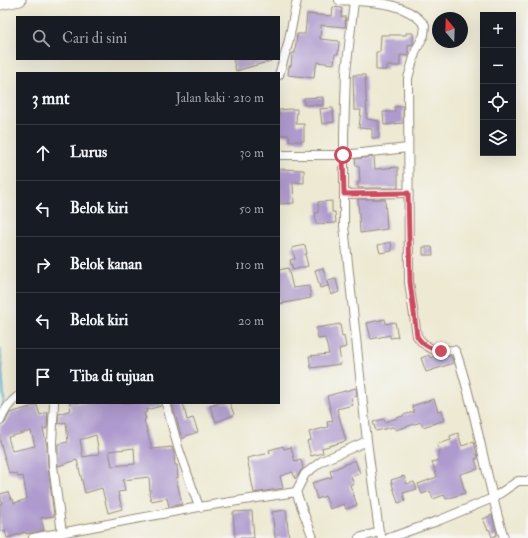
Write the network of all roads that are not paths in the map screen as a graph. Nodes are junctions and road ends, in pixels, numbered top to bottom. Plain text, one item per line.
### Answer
1 (20, 0) edge
2 (297, 0) edge
3 (339, 0) edge
4 (354, 1) junction
5 (0, 4) edge
6 (280, 72) edge
7 (408, 148) junction
8 (280, 155) edge
9 (343, 155) junction
10 (408, 193) junction
11 (344, 194) junction
12 (16, 398) edge
13 (54, 404) edge
14 (166, 404) edge
15 (0, 421) edge
16 (367, 442) junction
17 (528, 481) edge
18 (296, 492) junction
19 (493, 498) junction
20 (200, 508) junction
21 (60, 533) junction
22 (380, 535) edge
23 (33, 538) edge
24 (313, 538) edge
25 (359, 538) edge
26 (389, 538) edge
27 (504, 538) edge

1 - 5 main road
2 - 6 street
3 - 4 street
4 - 7 street
4 - 9 street
7 - 9 street
7 - 10 street
8 - 9 street
9 - 11 street
10 - 11 street
10 - 19 street
11 - 16 street
12 - 15 street
13 - 21 street
14 - 20 street
16 - 18 street
16 - 22 street
17 - 19 street
18 - 20 street
18 - 24 street
19 - 26 street
19 - 27 street
20 - 21 street
21 - 23 street
22 - 25 street

